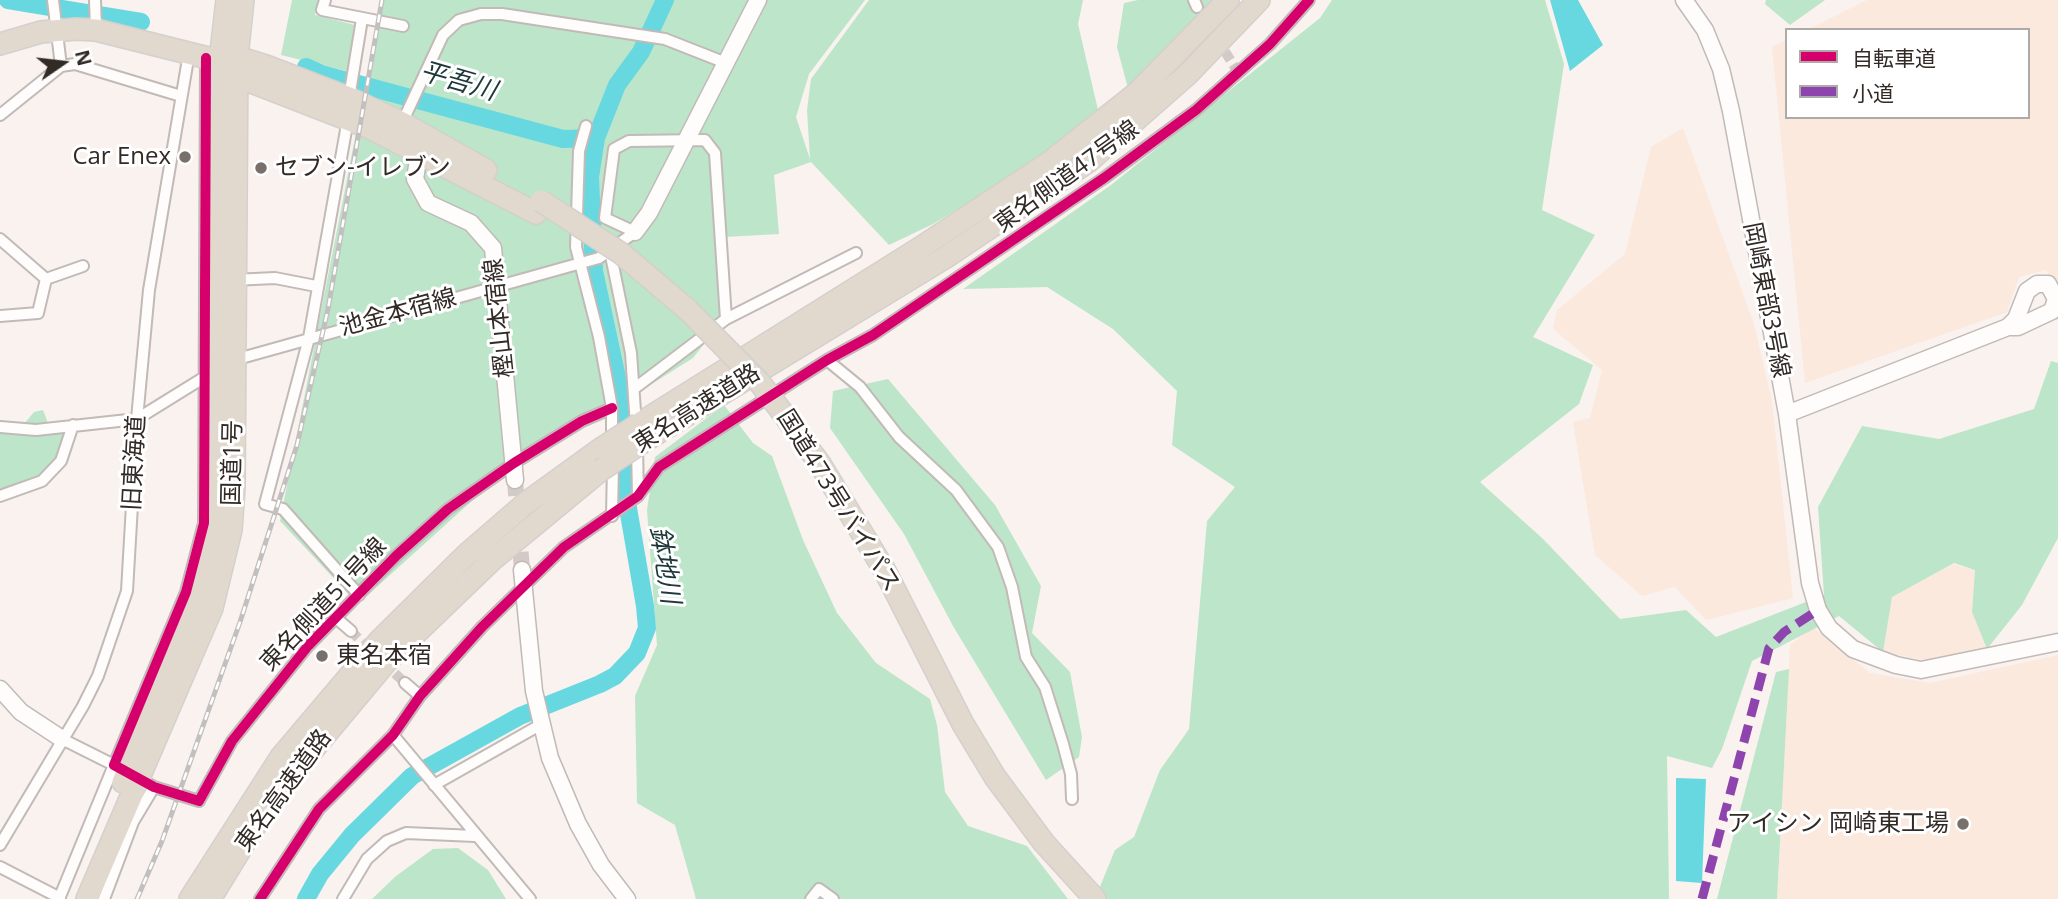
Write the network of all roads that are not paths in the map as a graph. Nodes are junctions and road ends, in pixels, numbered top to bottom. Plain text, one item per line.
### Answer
1 (53, 0) edge
2 (227, 0) edge
3 (243, 0) edge
4 (325, 0) edge
5 (758, 0) edge
6 (1228, 0) edge
7 (1259, 0) edge
8 (1309, 0) edge
9 (1684, 0) edge
10 (96, 3) edge
11 (362, 19) junction
12 (403, 26) dead end
13 (58, 29) junction
14 (96, 30) junction
15 (0, 44) edge
16 (218, 61) junction
17 (726, 63) junction
18 (61, 66) junction
19 (181, 96) junction
20 (349, 103) junction
21 (0, 115) edge
22 (404, 117) junction
23 (586, 126) dead end
24 (687, 139) junction
25 (419, 153) junction
26 (539, 207) junction
27 (635, 232) junction
28 (0, 239) edge
29 (610, 251) junction
30 (856, 253) dead end
31 (579, 264) junction
32 (83, 266) dead end
33 (46, 279) junction
34 (233, 280) junction
35 (499, 285) junction
36 (316, 286) junction
37 (0, 316) edge
38 (726, 319) junction
39 (2008, 327) dead end
40 (309, 338) junction
41 (827, 360) junction
42 (219, 368) junction
43 (635, 388) junction
44 (611, 408) junction
45 (1787, 414) junction
46 (137, 419) junction
47 (73, 425) junction
48 (0, 427) edge
49 (640, 433) junction
50 (514, 463) junction
51 (515, 480) tunnel mouth
52 (0, 496) edge
53 (638, 496) junction
54 (210, 515) junction
55 (612, 516) junction
56 (523, 578) junction
57 (359, 595) junction
58 (336, 618) junction
59 (351, 631) tunnel mouth
60 (2058, 642) edge
61 (155, 670) junction
62 (405, 683) tunnel mouth
63 (0, 689) edge
64 (160, 692) junction
65 (419, 696) junction
66 (540, 723) junction
67 (393, 735) junction
68 (62, 739) junction
69 (134, 775) junction
70 (434, 785) junction
71 (1072, 799) dead end
72 (475, 836) junction
73 (0, 845) edge
74 (0, 867) edge
75 (63, 899) edge
76 (87, 899) edge
77 (103, 899) edge
78 (190, 899) edge
79 (210, 899) edge
80 (260, 899) edge
81 (343, 899) edge
82 (530, 899) edge
83 (627, 899) edge
84 (811, 899) edge
85 (833, 899) edge
86 (1095, 899) edge

1 - 13 street
2 - 16 highway, 国道1号
3 - 16 highway, 国道1号
4 - 11 street
5 - 17 street
6 - 49 highway, 東名高速道路
7 - 49 highway, 東名高速道路
8 - 41 street, 東名側道47号線
9 - 45 street, 岡崎東部3号線
10 - 14 street
11 - 12 street
11 - 20 street
13 - 14 highway, 国道473号バイパス
13 - 15 highway, 国道473号バイパス
13 - 18 street
14 - 16 highway, 国道473号バイパス
16 - 19 street, 旧東海道
16 - 20 highway, 国道473号バイパス
16 - 34 highway, 国道1号
16 - 42 highway, 国道1号
17 - 22 street
17 - 24 street
18 - 19 street
18 - 21 street
19 - 46 street, 旧東海道
20 - 22 highway, 国道473号バイパス
20 - 25 highway, 国道473号バイパス
20 - 36 street
22 - 26 highway, 国道473号バイパス
23 - 31 street
24 - 27 street
24 - 27 street
24 - 38 street
25 - 26 highway, 国道473号バイパス
25 - 35 street, 樫山本宿線
26 - 86 highway, 国道473号バイパス, bridge
27 - 29 street, 池金本宿線
28 - 33 street
29 - 31 street, 池金本宿線
29 - 43 street
30 - 38 street
31 - 35 street, 池金本宿線
31 - 44 street
32 - 33 street
33 - 37 street
34 - 36 street
34 - 42 highway, 国道1号
35 - 40 street, 池金本宿線
35 - 50 street, 樫山本宿線
36 - 40 street
38 - 43 street
39 - 45 street
40 - 42 street, 池金本宿線
40 - 57 street
41 - 53 street, 東名側道47号線
41 - 71 street
42 - 46 street, 池金本宿線
42 - 54 highway, 国道1号
42 - 69 highway, 国道1号
43 - 53 street
44 - 50 street, 東名側道51号線
44 - 55 street
45 - 60 street, 岡崎東部3号線
46 - 47 street
46 - 68 street, 旧東海道
47 - 48 street
47 - 52 street
49 - 78 highway, 東名高速道路, bridge
49 - 79 highway, 東名高速道路, bridge
50 - 51 street, 樫山本宿線
50 - 57 street, 東名側道51号線
53 - 55 street, 東名側道47号線
54 - 61 street
54 - 64 highway, 国道1号
55 - 56 street, 東名側道47号線
56 - 65 street, 東名側道47号線
56 - 66 street
57 - 58 street, 東名側道51号線
58 - 59 street
58 - 69 street, 東名側道51号線
61 - 64 street
61 - 69 street
62 - 65 street
63 - 68 street
64 - 69 highway, 国道1号
65 - 67 street, 東名側道47号線
66 - 70 street
66 - 83 street
67 - 70 street
67 - 80 street, 東名側道47号線
68 - 69 street
68 - 73 street, 旧東海道
69 - 75 highway, 国道1号
69 - 76 highway, 国道1号
69 - 77 street
70 - 72 street
72 - 81 street
72 - 82 street
74 - 75 street
84 - 85 street

